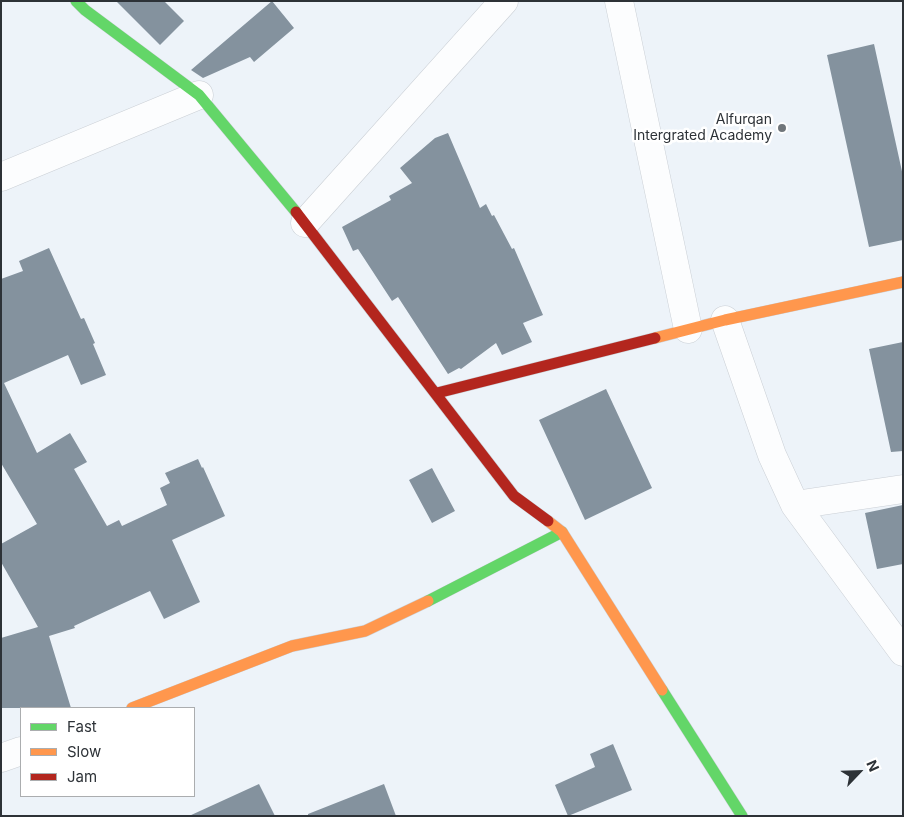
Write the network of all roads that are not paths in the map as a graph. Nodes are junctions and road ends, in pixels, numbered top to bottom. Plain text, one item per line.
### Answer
1 (76, 1) edge
2 (504, 1) edge
3 (619, 1) edge
4 (199, 95) junction
5 (1, 177) edge
6 (305, 223) junction
7 (903, 282) edge
8 (725, 320) junction
9 (688, 329) junction
10 (436, 393) junction
11 (903, 489) edge
12 (795, 505) junction
13 (562, 532) junction
14 (903, 652) edge
15 (135, 707) edge
16 (20, 751) edge
17 (1, 758) edge
18 (742, 816) edge

1 - 4 street
2 - 6 street
3 - 9 street
4 - 5 street
4 - 6 street
6 - 10 street
7 - 8 street
8 - 9 street
8 - 12 street
9 - 10 street
10 - 13 street
11 - 12 street
12 - 14 street
13 - 15 street
13 - 18 street
16 - 17 street

